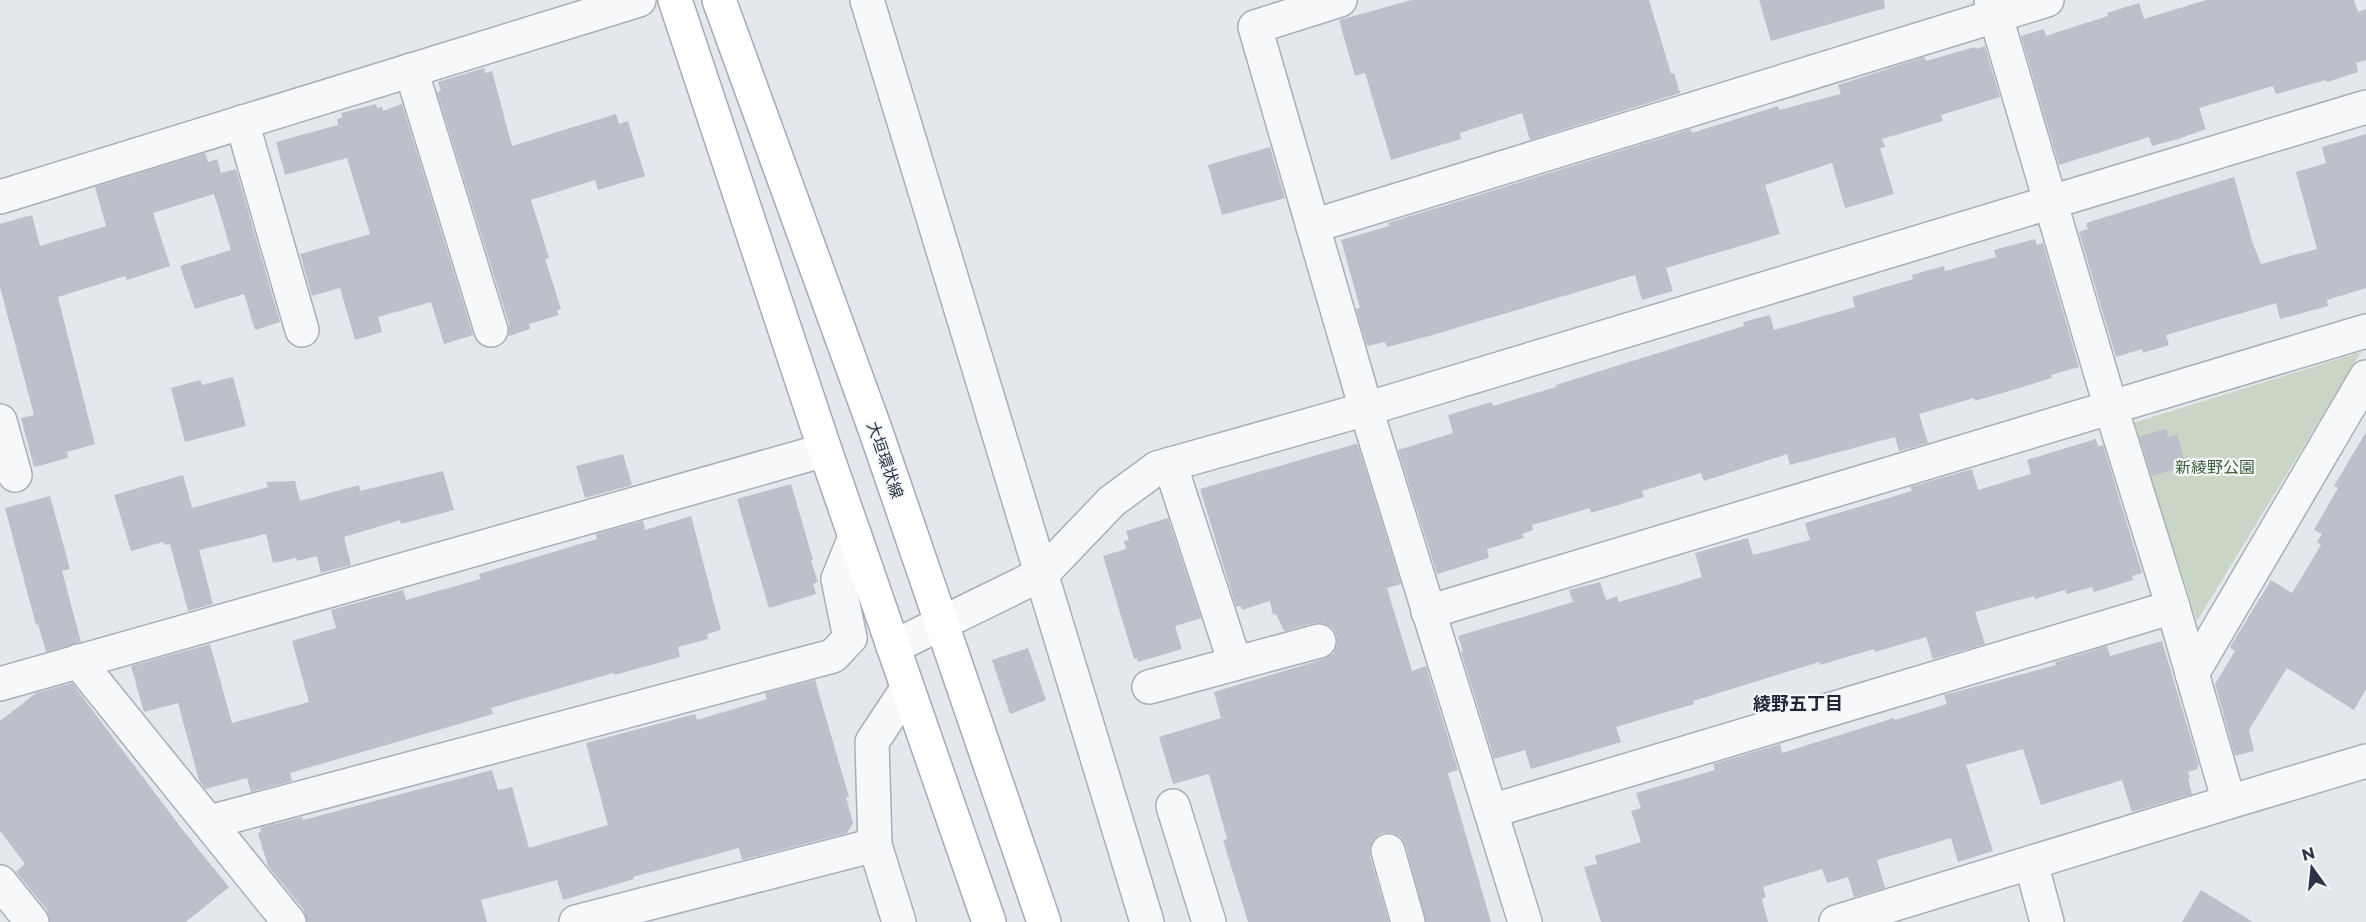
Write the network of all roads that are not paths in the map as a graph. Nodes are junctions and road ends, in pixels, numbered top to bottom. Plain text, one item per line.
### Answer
1 (639, 0) edge
2 (675, 0) edge
3 (719, 0) edge
4 (867, 0) edge
5 (1340, 0) edge
6 (2047, 0) edge
7 (1993, 8) edge
8 (411, 70) junction
9 (2366, 107) edge
10 (242, 122) junction
11 (0, 197) edge
12 (2050, 202) junction
13 (1313, 226) junction
14 (302, 330) dead end
15 (491, 330) dead end
16 (2366, 331) edge
17 (2366, 377) edge
18 (2111, 408) junction
19 (1366, 409) junction
20 (0, 421) edge
21 (825, 450) junction
22 (1170, 464) junction
23 (15, 475) dead end
24 (855, 537) junction
25 (1042, 574) junction
26 (2173, 607) junction
27 (1428, 612) junction
28 (942, 625) junction
29 (1320, 642) dead end
30 (893, 647) junction
31 (78, 662) junction
32 (1235, 663) junction
33 (2192, 674) junction
34 (0, 684) edge
35 (1149, 687) dead end
36 (907, 689) junction
37 (2366, 761) edge
38 (2229, 802) junction
39 (1173, 806) dead end
40 (1491, 811) junction
41 (210, 822) junction
42 (875, 845) junction
43 (1388, 851) dead end
44 (2031, 863) junction
45 (0, 882) edge
46 (32, 922) edge
47 (290, 922) edge
48 (576, 922) edge
49 (899, 922) edge
50 (989, 922) edge
51 (1044, 922) edge
52 (1147, 922) edge
53 (1209, 922) edge
54 (1408, 922) edge
55 (1526, 922) edge
56 (1836, 922) edge
57 (2047, 922) edge

1 - 8 street
2 - 21 main road
3 - 28 main road, 大垣環状線
4 - 25 street
5 - 13 street
6 - 7 street
7 - 12 street
7 - 13 street
8 - 10 street
8 - 15 street
9 - 12 street
10 - 11 street
10 - 14 street
12 - 18 street
12 - 19 street
13 - 19 street
16 - 18 street
17 - 33 street
18 - 26 street
18 - 27 street
19 - 22 street
19 - 27 street
20 - 23 street
21 - 24 main road
21 - 31 street
22 - 25 street
22 - 32 street
24 - 30 main road
24 - 41 street
25 - 28 street
25 - 52 street
26 - 33 street
26 - 40 street
27 - 40 street
28 - 30 street
28 - 51 main road, 大垣環状線
29 - 32 street
30 - 36 main road
31 - 34 street
31 - 41 street
32 - 35 street
33 - 38 street
36 - 42 street
36 - 50 main road
37 - 38 street
38 - 44 street
39 - 53 street
40 - 55 street
41 - 47 street
42 - 48 street
42 - 49 street
43 - 54 street
44 - 56 street
44 - 57 street
45 - 46 street

